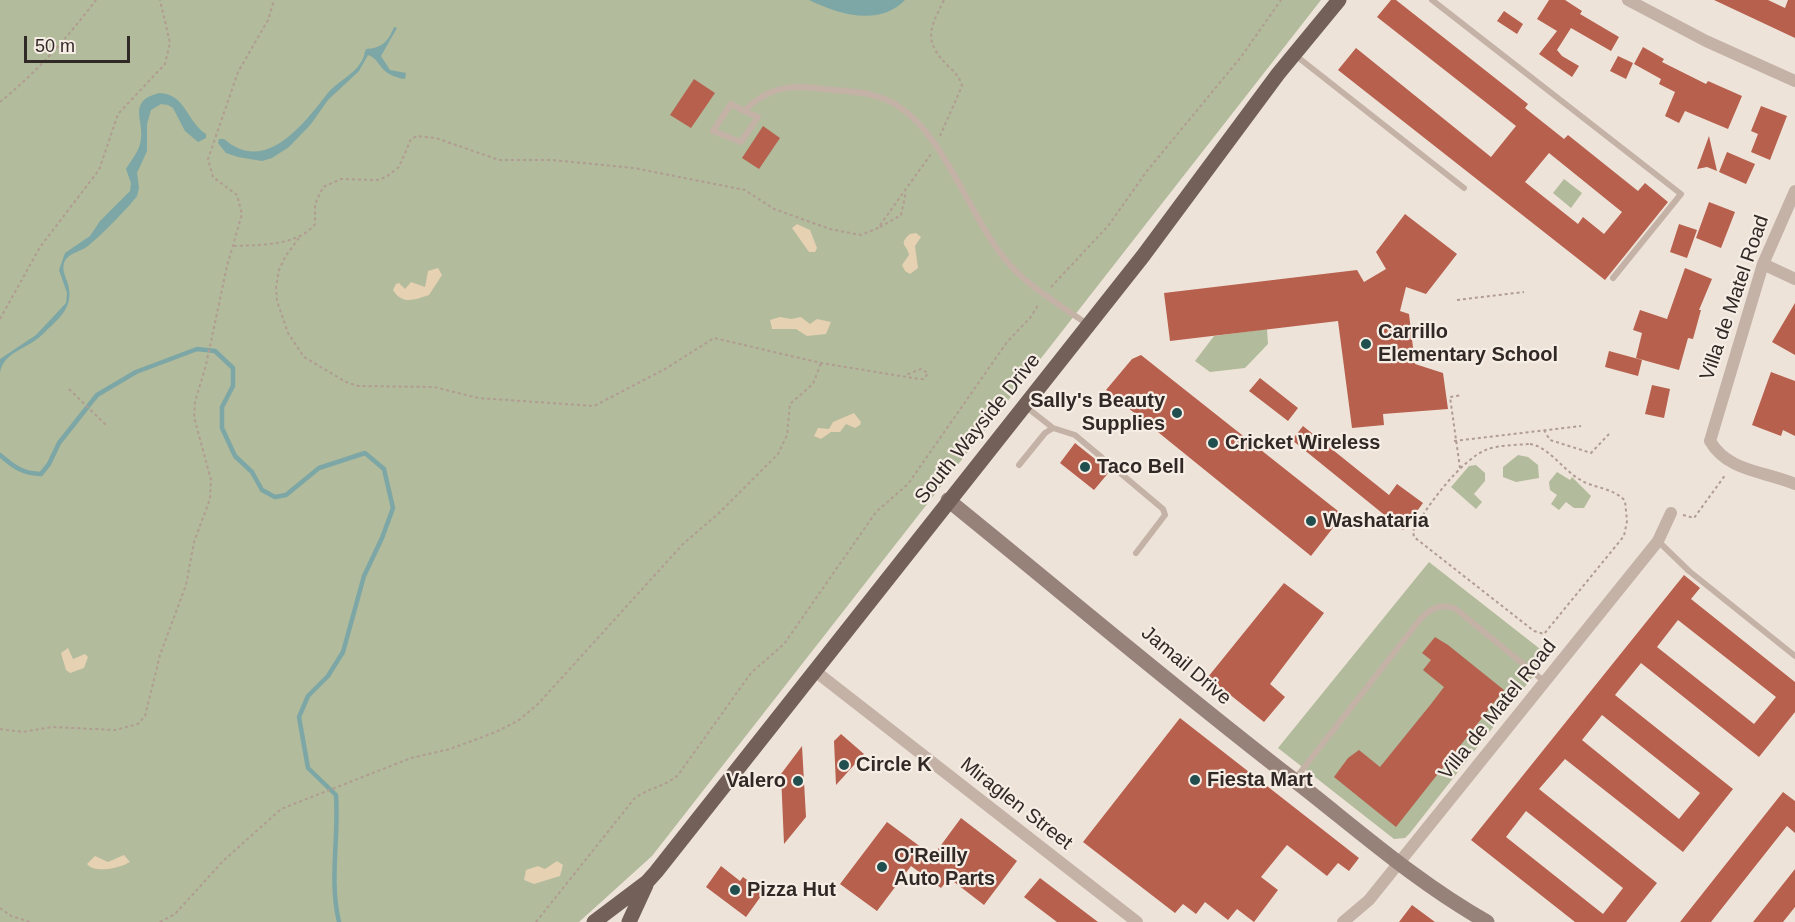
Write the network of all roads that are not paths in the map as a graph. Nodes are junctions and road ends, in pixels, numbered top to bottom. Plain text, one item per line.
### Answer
1 (1339, 0) edge
2 (1432, 0) edge
3 (1628, 0) edge
4 (1294, 55) junction
5 (1795, 81) edge
6 (744, 111) junction
7 (1464, 188) dead end
8 (1795, 191) edge
9 (1763, 264) junction
10 (1613, 278) dead end
11 (1795, 279) edge
12 (1088, 325) junction
13 (1024, 405) junction
14 (1053, 428) junction
15 (1019, 465) dead end
16 (1795, 484) edge
17 (948, 500) junction
18 (1671, 513) road end
19 (1658, 541) junction
20 (1136, 554) dead end
21 (1795, 656) edge
22 (815, 671) junction
23 (1545, 682) junction
24 (1294, 780) junction
25 (1399, 864) junction
26 (647, 882) junction
27 (594, 922) edge
28 (630, 922) edge
29 (1137, 922) edge
30 (1343, 922) edge
31 (1487, 922) edge

1 - 4 main road, South Wayside Drive
2 - 10 lane
3 - 5 street
4 - 7 lane
4 - 12 main road, South Wayside Drive
6 - 6 lane
6 - 12 lane
8 - 9 street, Villa de Matel Road
9 - 11 street
9 - 16 street, Villa de Matel Road
12 - 13 main road, South Wayside Drive
13 - 14 lane
13 - 17 main road, South Wayside Drive
14 - 15 lane
14 - 20 lane
17 - 22 main road, South Wayside Drive
17 - 24 street, Jamail Drive
18 - 19 street, Villa de Matel Road
19 - 21 lane
19 - 23 street, Villa de Matel Road
22 - 26 main road, South Wayside Drive
22 - 29 street, Miraglen Street
23 - 24 lane
23 - 25 street, Villa de Matel Road
24 - 25 street, Jamail Drive
25 - 30 street, Villa de Matel Road
25 - 31 street, Jamail Drive
26 - 27 main road, South Wayside Drive
26 - 28 main road, South Wayside Drive

